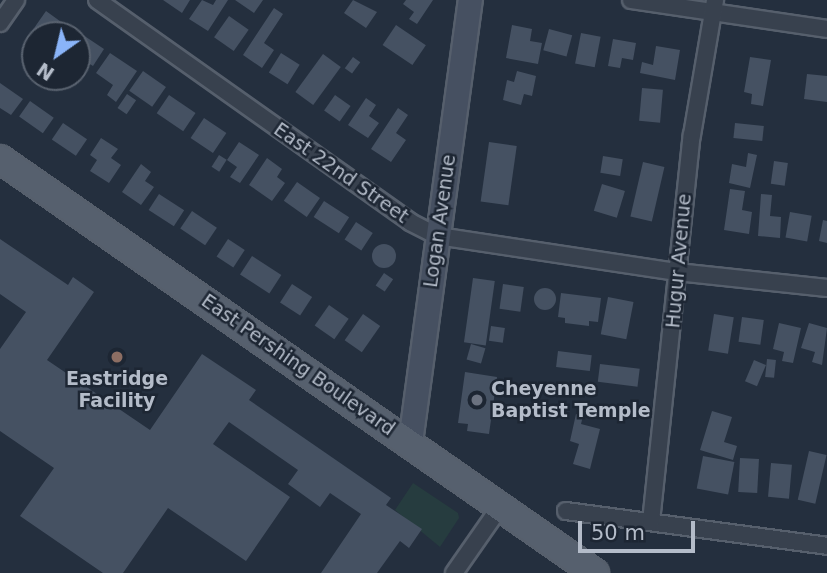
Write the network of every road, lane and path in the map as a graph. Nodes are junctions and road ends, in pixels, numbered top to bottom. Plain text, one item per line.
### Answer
1 (16, 0) edge
2 (97, 0) edge
3 (470, 0) edge
4 (631, 0) edge
5 (714, 6) edge
6 (0, 23) edge
7 (827, 29) edge
8 (0, 159) edge
9 (438, 236) junction
10 (677, 272) junction
11 (827, 288) edge
12 (410, 442) junction
13 (500, 507) junction
14 (566, 511) dead end
15 (651, 522) junction
16 (827, 547) edge
17 (454, 573) edge
18 (595, 573) edge

1 - 6 street
2 - 9 street, East 22nd Street
3 - 9 main road, Logan Avenue
4 - 5 street
5 - 7 street
5 - 10 street, Hugur Avenue
8 - 12 main road, East Pershing Boulevard
9 - 10 street, East 22nd Street
9 - 12 main road, Logan Avenue
10 - 11 street, East 22nd Street
10 - 15 street, Hugur Avenue
12 - 13 main road, East Pershing Boulevard
13 - 17 street
13 - 18 main road, East Pershing Boulevard
14 - 15 street
15 - 16 street

